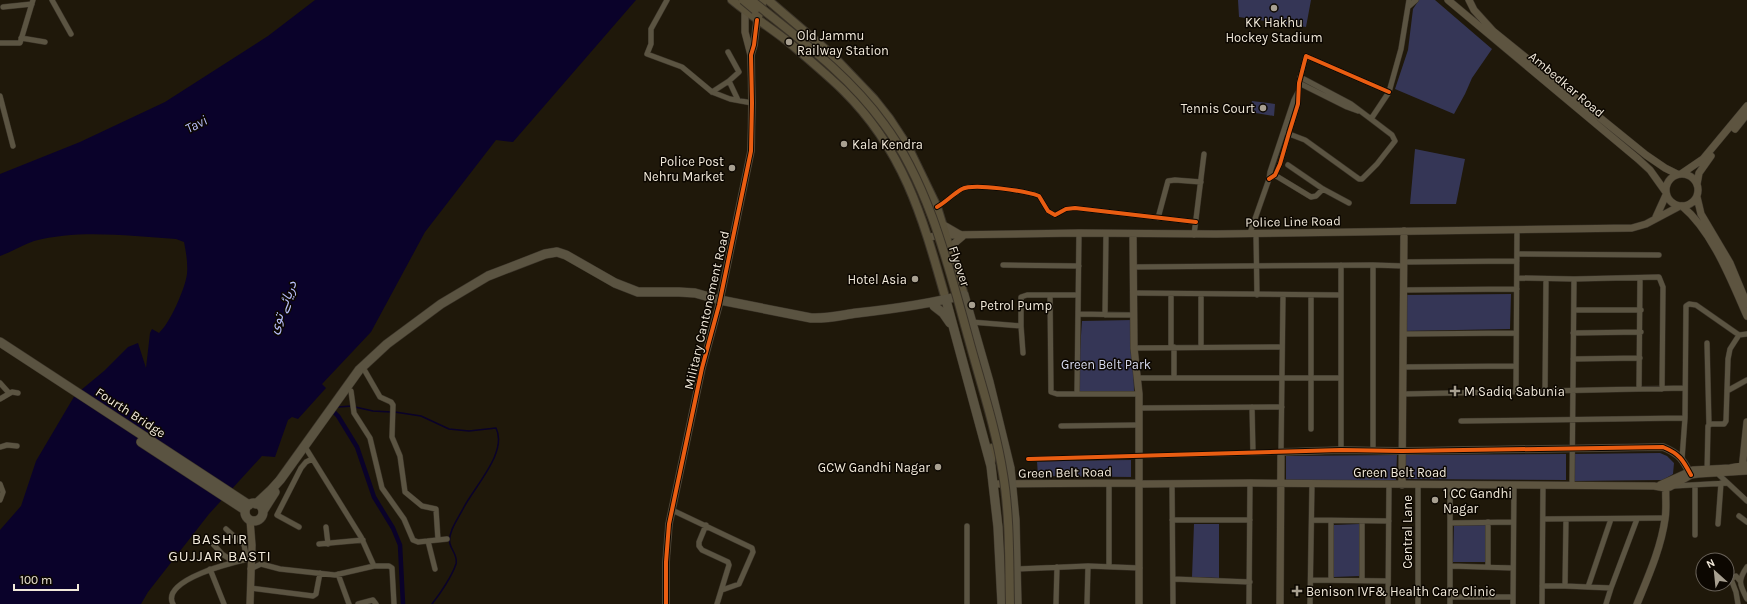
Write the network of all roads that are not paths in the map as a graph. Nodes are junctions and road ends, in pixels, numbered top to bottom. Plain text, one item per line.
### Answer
1 (52, 0) edge
2 (667, 0) edge
3 (732, 0) edge
4 (743, 0) edge
5 (751, 0) edge
6 (763, 0) edge
7 (768, 0) edge
8 (776, 0) edge
9 (1409, 0) edge
10 (1416, 0) edge
11 (1448, 0) edge
12 (1469, 0) edge
13 (32, 2) edge
14 (3, 7) dead end
15 (1408, 7) junction
16 (778, 9) junction
17 (745, 11) junction
18 (757, 20) junction
19 (794, 23) junction
20 (771, 30) junction
21 (71, 34) dead end
22 (21, 38) junction
23 (45, 42) dead end
24 (0, 43) edge
25 (728, 52) dead end
26 (751, 55) junction
27 (1300, 80) junction
28 (729, 81) junction
29 (712, 92) junction
30 (1389, 92) junction
31 (0, 96) edge
32 (738, 100) junction
33 (752, 102) junction
34 (1747, 106) edge
35 (1747, 114) edge
36 (1371, 119) junction
37 (1286, 133) junction
38 (13, 146) dead end
39 (1204, 154) dead end
40 (1288, 165) dead end
41 (1272, 174) junction
42 (1679, 174) junction
43 (1201, 182) junction
44 (1697, 184) junction
45 (1323, 189) junction
46 (1665, 193) junction
47 (1697, 197) junction
48 (1349, 203) dead end
49 (937, 207) junction
50 (1680, 207) junction
51 (1656, 217) junction
52 (1158, 218) junction
53 (1196, 222) junction
54 (942, 224) junction
55 (1517, 230) junction
56 (1404, 231) junction
57 (1079, 233) junction
58 (1106, 234) junction
59 (1133, 234) junction
60 (1194, 234) junction
61 (1253, 234) junction
62 (945, 235) junction
63 (963, 236) junction
64 (928, 237) junction
65 (949, 248) junction
66 (1517, 254) junction
67 (1659, 256) dead end
68 (1517, 261) junction
69 (1404, 264) junction
70 (1003, 265) dead end
71 (1341, 265) junction
72 (1373, 265) junction
73 (1079, 266) junction
74 (1134, 266) junction
75 (1257, 266) junction
76 (1517, 278) junction
77 (1640, 278) junction
78 (1546, 279) junction
79 (1574, 279) junction
80 (1517, 289) junction
81 (1404, 290) junction
82 (1134, 293) junction
83 (1171, 294) junction
84 (1200, 294) junction
85 (1050, 295) junction
86 (1078, 295) junction
87 (1257, 295) junction
88 (1283, 295) junction
89 (1312, 295) junction
90 (1341, 295) junction
91 (964, 297) junction
92 (946, 301) junction
93 (719, 302) junction
94 (1747, 304) edge
95 (934, 306) junction
96 (1574, 310) junction
97 (1641, 310) junction
98 (1078, 314) junction
99 (1105, 315) junction
100 (1134, 315) junction
101 (1747, 316) edge
102 (971, 322) junction
103 (1021, 326) junction
104 (954, 329) junction
105 (1640, 332) junction
106 (1516, 333) junction
107 (1573, 333) junction
108 (1404, 334) junction
109 (1747, 334) edge
110 (1739, 335) junction
111 (0, 342) edge
112 (1707, 343) dead end
113 (1282, 346) junction
114 (1173, 347) junction
115 (1201, 347) junction
116 (0, 348) edge
117 (1134, 348) junction
118 (1023, 353) dead end
119 (1573, 358) junction
120 (1640, 358) junction
121 (1404, 366) junction
122 (1516, 366) junction
123 (365, 371) junction
124 (1137, 378) junction
125 (1174, 378) junction
126 (1282, 378) junction
127 (1312, 378) junction
128 (1341, 378) junction
129 (1747, 380) edge
130 (0, 383) edge
131 (1685, 388) junction
132 (1662, 389) junction
133 (1573, 390) junction
134 (1639, 390) junction
135 (1516, 391) junction
136 (1545, 391) junction
137 (1727, 391) junction
138 (71, 392) junction
139 (9, 393) junction
140 (18, 393) dead end
141 (1077, 393) junction
142 (1139, 394) junction
143 (1403, 394) junction
144 (345, 395) junction
145 (0, 399) edge
146 (1252, 407) junction
147 (1282, 407) junction
148 (1140, 408) junction
149 (1685, 418) junction
150 (1573, 420) junction
151 (1461, 421) dead end
152 (1747, 422) edge
153 (1138, 425) junction
154 (1709, 425) junction
155 (1061, 426) dead end
156 (1311, 430) dead end
157 (311, 440) junction
158 (17, 446) dead end
159 (0, 447) edge
160 (1573, 448) junction
161 (1373, 449) junction
162 (306, 450) junction
163 (1341, 450) junction
164 (1402, 451) junction
165 (1281, 452) junction
166 (1253, 453) junction
167 (1139, 456) junction
168 (1680, 457) junction
169 (312, 459) junction
170 (1028, 459) dead end
171 (991, 466) junction
172 (1745, 468) edge
173 (1707, 471) junction
174 (1717, 473) junction
175 (1688, 475) junction
176 (1109, 483) junction
177 (1139, 483) junction
178 (1250, 483) junction
179 (1281, 483) junction
180 (1312, 483) junction
181 (1721, 483) junction
182 (1727, 483) junction
183 (0, 484) edge
184 (994, 484) junction
185 (1011, 484) junction
186 (1172, 484) junction
187 (1389, 484) junction
188 (1450, 484) junction
189 (1514, 484) junction
190 (1402, 485) junction
191 (1418, 485) junction
192 (1543, 485) junction
193 (1572, 485) junction
194 (1695, 485) junction
195 (1663, 486) junction
196 (1674, 486) junction
197 (0, 500) edge
198 (1747, 501) edge
199 (253, 507) junction
200 (672, 510) junction
201 (1739, 516) dead end
202 (1665, 518) junction
203 (1543, 519) junction
204 (1566, 519) junction
205 (1611, 519) junction
206 (1637, 519) junction
207 (1172, 520) junction
208 (1250, 520) junction
209 (1312, 520) junction
210 (252, 521) junction
211 (1331, 521) junction
212 (1362, 521) junction
213 (1389, 521) junction
214 (1488, 522) junction
215 (1513, 522) junction
216 (1747, 522) edge
217 (1450, 524) junction
218 (1718, 524) dead end
219 (298, 526) dead end
220 (706, 526) junction
221 (967, 526) dead end
222 (326, 527) dead end
223 (226, 529) dead end
224 (1695, 535) dead end
225 (447, 539) dead end
226 (363, 540) junction
227 (438, 540) junction
228 (428, 541) junction
229 (214, 544) dead end
230 (319, 544) dead end
231 (328, 544) junction
232 (249, 559) junction
233 (234, 562) junction
234 (374, 566) junction
235 (1088, 566) junction
236 (1451, 566) junction
237 (1057, 567) junction
238 (1109, 567) junction
239 (1488, 567) junction
240 (1747, 567) edge
241 (1017, 568) junction
242 (1140, 568) junction
243 (1514, 568) junction
244 (250, 569) junction
245 (435, 569) dead end
246 (210, 570) junction
247 (320, 573) junction
248 (338, 574) junction
249 (1173, 578) junction
250 (1311, 580) junction
251 (1331, 580) junction
252 (1362, 580) junction
253 (1388, 581) junction
254 (1740, 581) junction
255 (1250, 582) junction
256 (1542, 586) junction
257 (1566, 586) junction
258 (1588, 587) junction
259 (250, 588) junction
260 (1611, 588) junction
261 (722, 590) junction
262 (1451, 597) junction
263 (1488, 597) junction
264 (1513, 597) junction
265 (1747, 599) edge
266 (173, 604) edge
267 (224, 604) edge
268 (250, 604) edge
269 (350, 604) edge
270 (358, 604) edge
271 (376, 604) edge
272 (394, 604) edge
273 (666, 604) edge
274 (717, 604) edge
275 (967, 604) edge
276 (1002, 604) edge
277 (1010, 604) edge
278 (1017, 604) edge
279 (1056, 604) edge
280 (1087, 604) edge
281 (1139, 604) edge
282 (1173, 604) edge
283 (1249, 604) edge
284 (1280, 604) edge
285 (1310, 604) edge
286 (1388, 604) edge
287 (1418, 604) edge
288 (1450, 604) edge
289 (1488, 604) edge
290 (1513, 604) edge
291 (1542, 604) edge
292 (1606, 604) edge
293 (1637, 604) edge
294 (1738, 604) edge

1 - 21 street
2 - 29 street
3 - 17 main road
4 - 171 main road, Flyover, bridge
5 - 17 main road
5 - 277 main road, Flyover, bridge
6 - 18 main road
7 - 16 main road
8 - 16 main road
9 - 15 street
10 - 15 street
11 - 46 main road, Ambedkar Road
12 - 42 main road
13 - 14 street
13 - 22 street
15 - 30 street
16 - 19 main road
17 - 18 main road
17 - 26 main road
18 - 20 main road
18 - 26 main road, Military Cantonement Road
19 - 20 main road
19 - 49 main road
20 - 64 main road
22 - 23 street
22 - 24 street
25 - 28 street
26 - 33 main road, Military Cantonement Road
27 - 30 street
27 - 36 street
27 - 37 street
28 - 29 street
28 - 32 street
29 - 32 street
30 - 36 street
31 - 38 street
32 - 33 street
33 - 93 main road, Military Cantonement Road
34 - 42 main road
35 - 44 main road
36 - 37 street
37 - 41 street
39 - 43 street
40 - 45 street
41 - 45 street
41 - 61 street
42 - 44 main road
42 - 46 main road
43 - 52 street
43 - 53 street
44 - 47 main road
45 - 48 street
46 - 50 main road
46 - 51 main road
47 - 50 main road
47 - 94 main road
49 - 52 street
49 - 54 main road
50 - 51 main road, Police Line Road
50 - 101 main road
51 - 55 main road, Police Line Road
52 - 53 street
53 - 60 street
54 - 62 main road
54 - 63 main road
55 - 56 main road, Police Line Road
55 - 66 street
56 - 61 main road, Police Line Road
56 - 69 main road
57 - 58 main road, Police Line Road
57 - 63 main road, Police Line Road
57 - 73 street
58 - 59 main road, Police Line Road
58 - 99 street
59 - 60 main road, Police Line Road
59 - 74 main road
60 - 61 main road, Police Line Road
61 - 75 street
62 - 63 main road, Police Line Road
62 - 64 main road, Police Line Road
62 - 65 main road
63 - 65 main road
64 - 92 main road
65 - 91 main road
66 - 67 street
66 - 68 street
68 - 69 street
68 - 76 street
69 - 72 street
69 - 81 main road
70 - 73 street
71 - 72 street
71 - 75 street
71 - 90 street
72 - 161 street
73 - 86 street
74 - 75 street
74 - 82 main road
75 - 87 street
76 - 78 street
76 - 80 street
77 - 79 street
77 - 97 street
77 - 132 street
78 - 79 street
78 - 136 street
79 - 96 street
80 - 81 street
80 - 106 street
81 - 108 main road
82 - 83 street
82 - 100 main road
83 - 84 street
83 - 114 street
84 - 87 street
84 - 115 street
85 - 86 street
85 - 103 street
85 - 141 street
86 - 98 street
87 - 88 street
88 - 89 street
88 - 113 street
89 - 90 street
89 - 127 street
90 - 128 street
91 - 92 highway
91 - 102 highway
92 - 93 highway
92 - 95 highway
92 - 104 highway
93 - 95 highway
93 - 123 highway
93 - 144 highway
93 - 200 main road, Military Cantonement Road
95 - 104 highway
96 - 97 street
96 - 107 street
97 - 105 street
98 - 99 street
98 - 141 street
99 - 100 street
100 - 117 main road
102 - 103 street
102 - 185 highway
103 - 118 street
104 - 171 highway
105 - 107 street
105 - 120 street
106 - 108 street
106 - 122 street
107 - 119 street
108 - 121 main road
109 - 110 street
110 - 131 street
110 - 137 street
111 - 138 highway, Fourth Bridge
112 - 154 street
113 - 115 street
113 - 126 street
114 - 115 street
114 - 117 street
114 - 125 street
116 - 138 highway, Fourth Bridge
117 - 124 main road
119 - 120 street
119 - 133 street
120 - 134 street
121 - 122 street
121 - 143 main road
122 - 135 street
123 - 144 highway
123 - 227 street
124 - 125 street
124 - 142 main road
125 - 126 street
126 - 127 street
126 - 147 street
127 - 128 street
127 - 156 street
128 - 163 street
129 - 137 street
130 - 139 street
131 - 132 street
131 - 149 street
132 - 134 street
133 - 134 street
133 - 136 street
133 - 150 street
135 - 136 street
135 - 143 street
137 - 154 street
138 - 199 highway, Fourth Bridge
139 - 140 street
139 - 145 street
141 - 142 street
142 - 148 main road
143 - 164 main road
144 - 157 highway
144 - 228 street
146 - 147 street
146 - 148 street
146 - 166 street
147 - 165 street
148 - 153 main road
149 - 150 street
149 - 168 street
150 - 151 street
150 - 160 street
152 - 172 main road
153 - 155 street
153 - 167 main road
154 - 173 street
157 - 162 highway
157 - 199 highway
158 - 159 street
160 - 164 main road
160 - 168 main road
160 - 193 street
161 - 163 main road
161 - 164 main road
162 - 169 street
162 - 199 highway
163 - 165 main road
164 - 190 main road
165 - 166 street
165 - 179 main road
166 - 167 street
167 - 170 street
167 - 177 main road
168 - 175 main road
169 - 219 street
169 - 226 street
171 - 184 highway
172 - 173 main road
172 - 174 main road
173 - 174 main road
173 - 175 main road
174 - 182 street
175 - 195 main road
175 - 196 main road, Green Belt Road
176 - 177 main road, Green Belt Road
176 - 185 main road, Green Belt Road
176 - 238 street
177 - 186 main road, Green Belt Road
177 - 242 main road
178 - 179 main road, Green Belt Road
178 - 186 main road, Green Belt Road
178 - 208 street
179 - 180 main road, Green Belt Road
179 - 284 main road
180 - 187 main road, Green Belt Road
180 - 209 street
181 - 182 street
181 - 194 street
181 - 218 street
182 - 198 street
183 - 197 street
184 - 185 main road, Green Belt Road
184 - 276 highway
185 - 241 highway
186 - 207 street
187 - 190 main road, Green Belt Road
187 - 213 street
188 - 189 main road, Green Belt Road
188 - 191 main road, Green Belt Road
188 - 217 street
189 - 192 main road, Green Belt Road
189 - 215 street
190 - 191 main road, Green Belt Road
191 - 287 street, Central Lane
192 - 193 main road, Green Belt Road
192 - 203 street
193 - 195 main road, Green Belt Road
194 - 196 street
194 - 224 street
195 - 196 main road, Green Belt Road
195 - 202 main road
199 - 210 highway
199 - 210 highway
200 - 220 street
200 - 273 main road, Military Cantonement Road
201 - 216 street
202 - 206 street
202 - 293 main road
203 - 204 street
203 - 256 street
204 - 205 street
204 - 257 street
205 - 206 street
205 - 258 street
206 - 260 street
207 - 208 street
207 - 249 street
208 - 255 street
209 - 211 street
209 - 250 street
210 - 232 main road
211 - 212 street
211 - 251 street
212 - 213 street
212 - 252 street
213 - 253 street
214 - 215 street
214 - 217 street
214 - 239 street
215 - 243 street
217 - 236 street
220 - 261 street
220 - 261 street
221 - 275 street
222 - 231 street
223 - 232 street
225 - 227 street
226 - 231 street
226 - 234 street
227 - 228 street
228 - 245 street
229 - 233 street
230 - 231 street
232 - 233 street
232 - 244 main road
233 - 246 street
234 - 248 street
234 - 272 street
235 - 237 street
235 - 238 street
235 - 280 street
236 - 239 street
236 - 262 street
237 - 241 street
237 - 279 street
238 - 242 street
239 - 243 street
240 - 254 street
241 - 278 highway
242 - 281 main road
243 - 264 street
244 - 247 street
244 - 259 main road
246 - 266 street
246 - 267 street
247 - 248 street
247 - 259 street
248 - 269 street
249 - 255 street
249 - 282 street
250 - 251 street
250 - 285 street
251 - 252 street
252 - 253 street
253 - 286 street
254 - 265 street
254 - 294 street
255 - 283 street
256 - 257 street
256 - 291 street
257 - 258 street
258 - 260 street
259 - 268 main road
260 - 292 street
261 - 274 street
262 - 263 street
262 - 288 street
263 - 264 street
263 - 289 street
264 - 290 street
270 - 271 street

